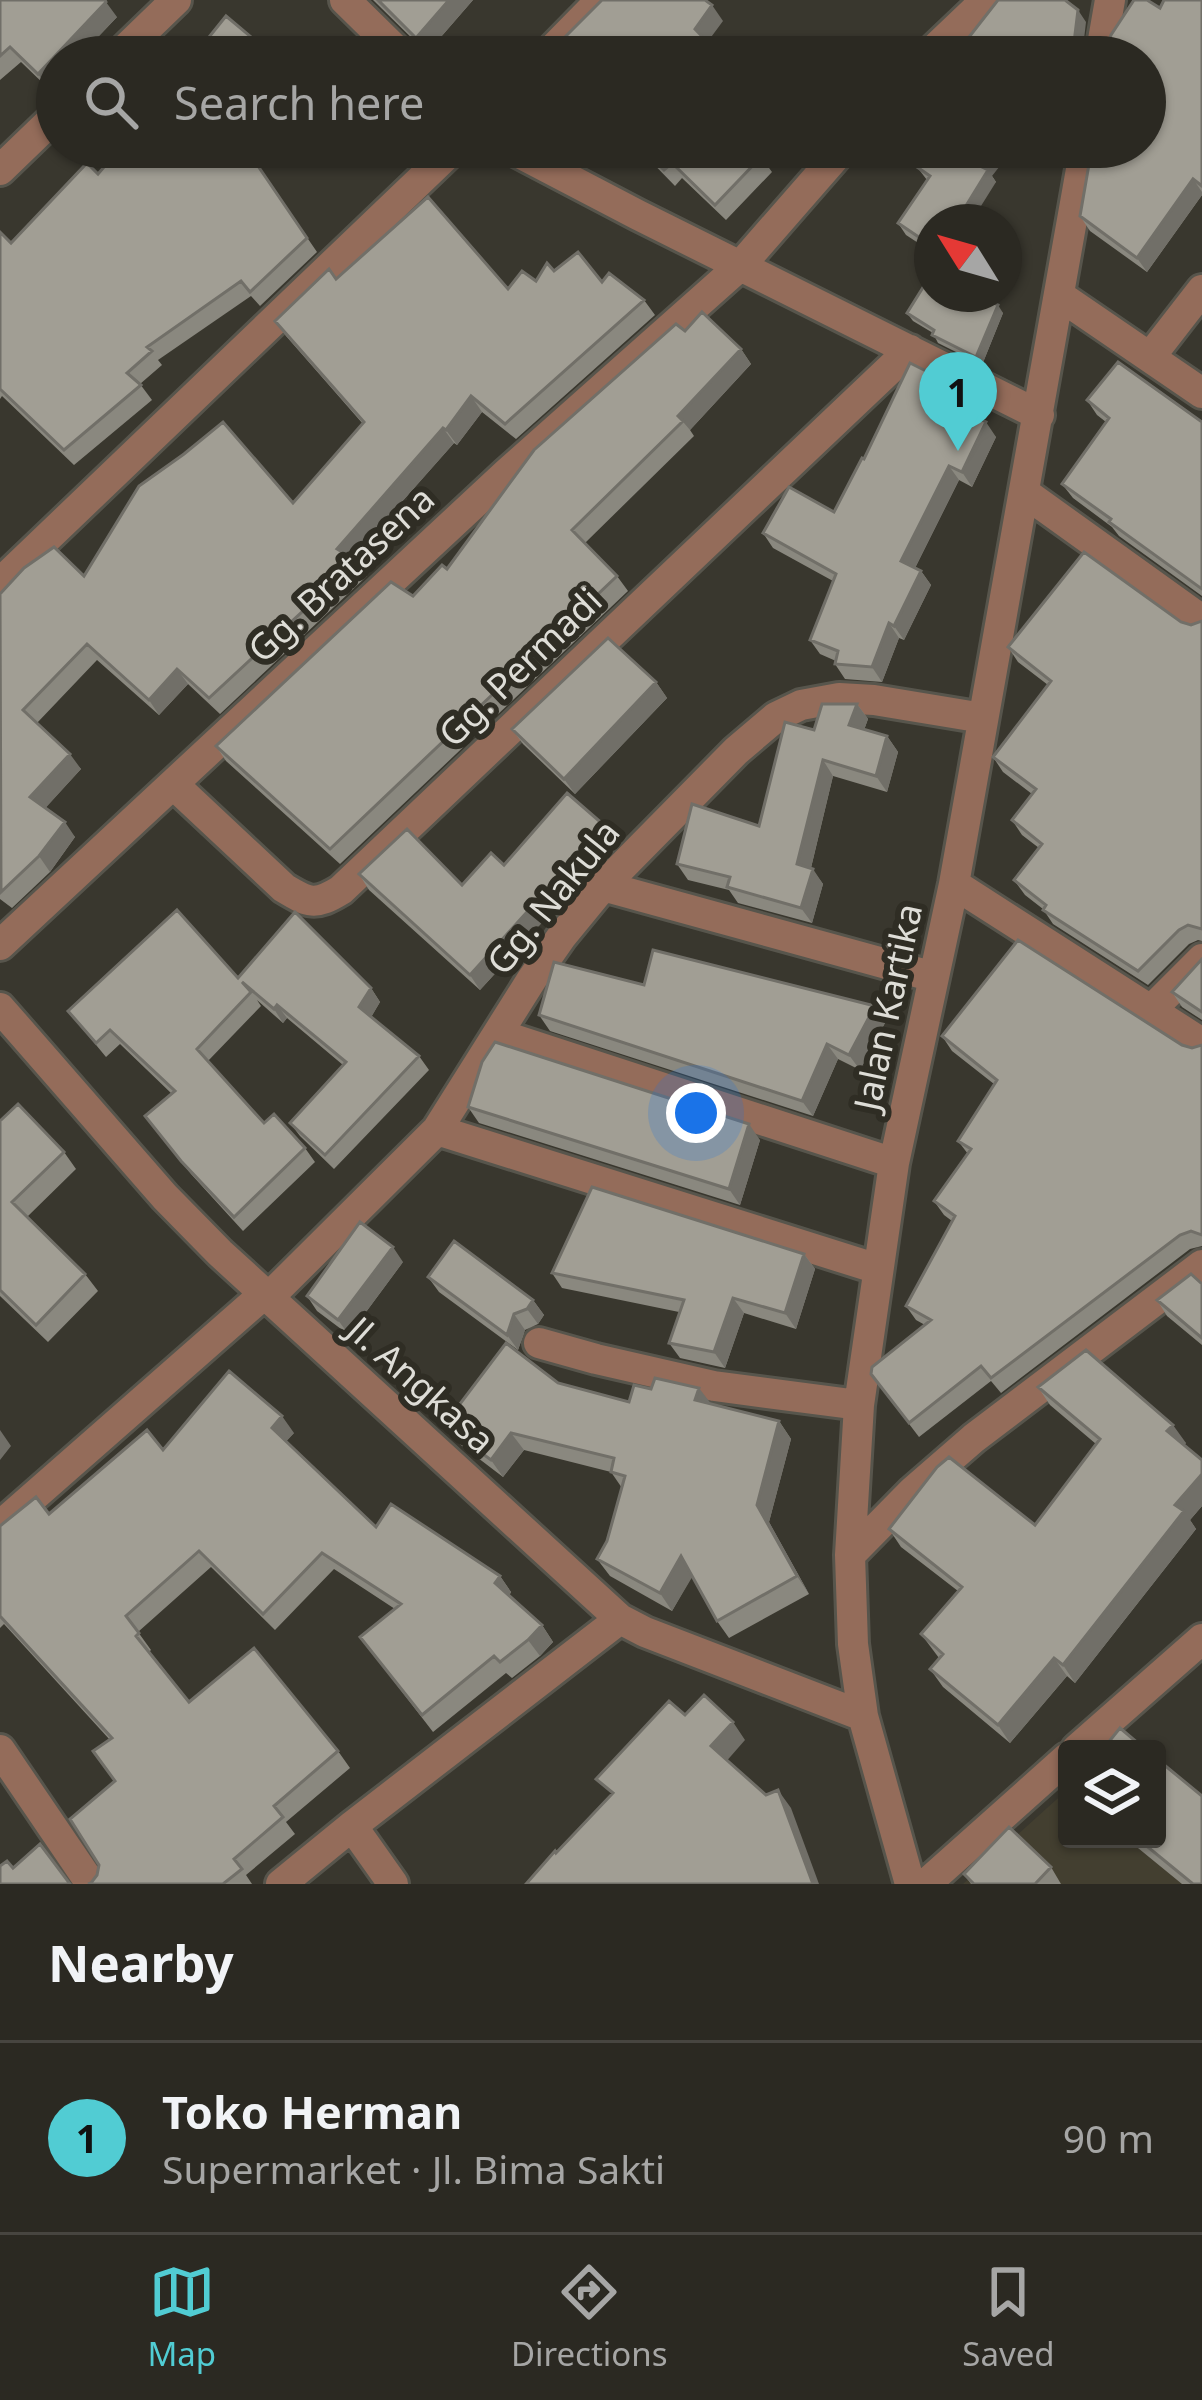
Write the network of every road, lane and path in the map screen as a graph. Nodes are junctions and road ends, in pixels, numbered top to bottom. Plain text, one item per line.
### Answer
1 (176, 0) edge
2 (345, 0) edge
3 (602, 0) edge
4 (986, 0) edge
5 (1110, 0) edge
6 (139, 36) edge
7 (382, 36) edge
8 (566, 36) edge
9 (948, 36) edge
10 (1104, 36) edge
11 (36, 135) edge
12 (433, 168) edge
13 (548, 168) edge
14 (826, 168) edge
15 (1081, 168) edge
16 (0, 170) edge
17 (741, 265) junction
18 (1202, 290) edge
19 (1060, 296) junction
20 (910, 350) junction
21 (1150, 357) junction
22 (1202, 394) edge
23 (1039, 415) junction
24 (1024, 493) junction
25 (0, 584) edge
26 (1202, 620) edge
27 (983, 718) junction
28 (173, 784) junction
29 (954, 884) junction
30 (603, 886) junction
31 (0, 945) edge
32 (1202, 959) edge
33 (934, 977) junction
34 (0, 1009) edge
35 (1151, 1010) junction
36 (498, 1034) junction
37 (1202, 1043) edge
38 (437, 1130) junction
39 (894, 1163) junction
40 (1202, 1264) edge
41 (878, 1269) junction
42 (266, 1296) junction
43 (539, 1343) dead end
44 (859, 1405) junction
45 (0, 1526) edge
46 (850, 1555) junction
47 (620, 1619) junction
48 (1202, 1639) edge
49 (863, 1716) junction
50 (1087, 1740) edge
51 (0, 1750) edge
52 (1058, 1766) edge
53 (352, 1826) junction
54 (91, 1884) edge
55 (281, 1884) edge
56 (393, 1884) edge
57 (910, 1884) edge
58 (926, 1884) edge

1 - 6 street
2 - 7 street
3 - 8 street
4 - 9 street
5 - 10 street
11 - 16 street
12 - 25 street
13 - 17 street
14 - 17 street, Gg. Bratasena
15 - 19 street, Jalan Kartika
17 - 20 street
17 - 28 street, Gg. Bratasena
18 - 21 street
19 - 21 street
19 - 23 street, Jalan Kartika
20 - 23 street
20 - 28 street, Gg. Permadi
21 - 22 street
23 - 24 street, Jalan Kartika
24 - 26 street
24 - 27 street, Jalan Kartika
27 - 29 street, Jalan Kartika
27 - 30 street, Gg. Nakula
28 - 31 street, Gg. Bratasena
29 - 33 street, Jalan Kartika
29 - 35 street
30 - 33 street
30 - 36 street, Gg. Nakula
32 - 35 street
33 - 39 street, Jalan Kartika
34 - 42 street, Jl. Angkasa
35 - 37 street
36 - 38 street, Gg. Nakula
36 - 39 street
38 - 41 street
38 - 42 street, Gg. Nakula
39 - 41 street, Jalan Kartika
40 - 46 street
41 - 44 street, Jalan Kartika
42 - 45 street, Gg. Nakula
42 - 47 street, Jl. Angkasa
43 - 44 street
44 - 46 street, Jalan Kartika
46 - 49 street, Jalan Kartika
47 - 49 street, Jl. Angkasa
47 - 53 street
48 - 50 street
49 - 57 street, Jalan Kartika
51 - 54 street
52 - 58 street
53 - 55 street
53 - 56 street

